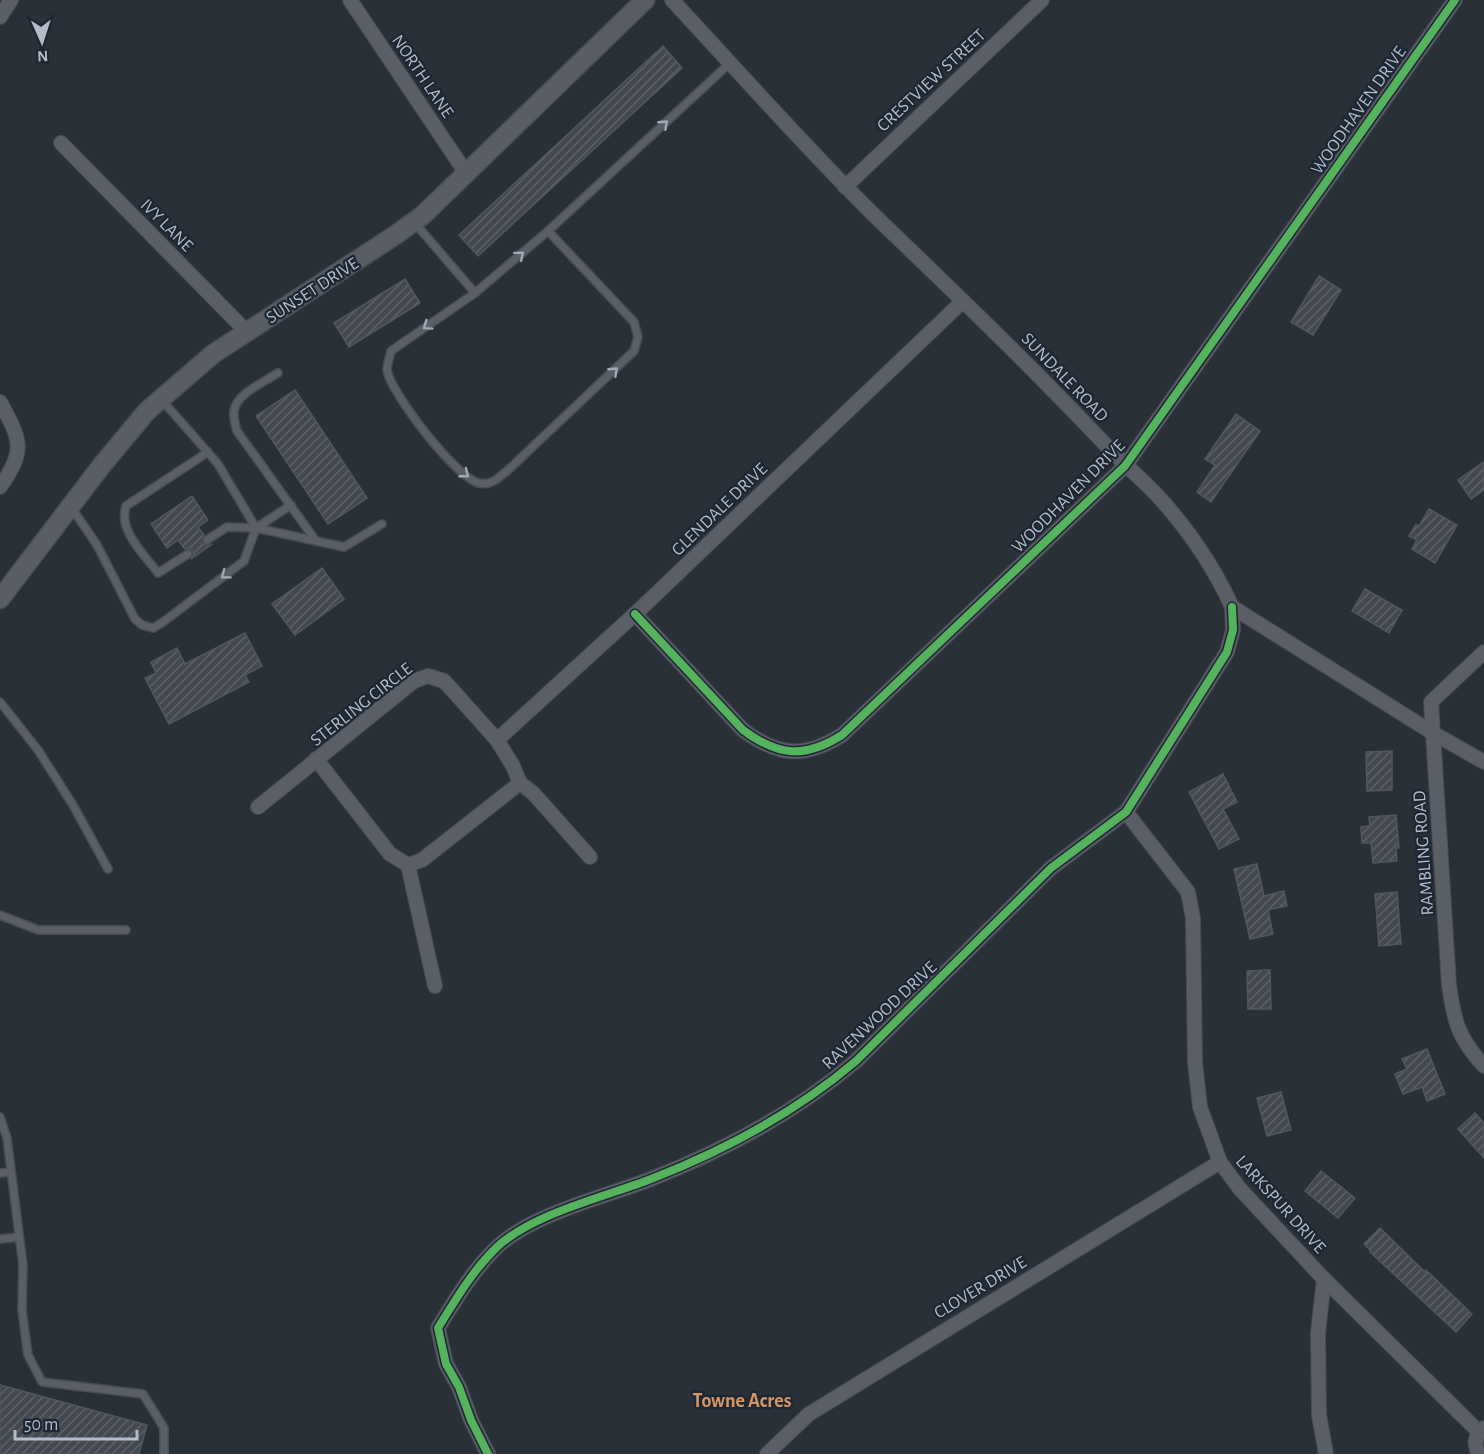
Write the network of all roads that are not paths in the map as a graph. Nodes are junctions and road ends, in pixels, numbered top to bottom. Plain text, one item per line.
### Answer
1 (11, 0) edge
2 (350, 0) edge
3 (645, 0) edge
4 (672, 0) edge
5 (1042, 0) edge
6 (1455, 0) edge
7 (0, 16) edge
8 (730, 62) junction
9 (61, 143) dead end
10 (466, 173) junction
11 (845, 187) junction
12 (414, 222) junction
13 (548, 231) junction
14 (475, 293) junction
15 (963, 301) junction
16 (248, 333) junction
17 (278, 373) dead end
18 (160, 399) junction
19 (0, 402) edge
20 (208, 452) junction
21 (1125, 466) junction
22 (0, 487) edge
23 (291, 505) junction
24 (71, 507) junction
25 (381, 524) dead end
26 (256, 528) junction
27 (207, 540) dead end
28 (316, 541) junction
29 (188, 554) dead end
30 (0, 599) edge
31 (1232, 607) junction
32 (635, 614) junction
33 (1484, 652) edge
34 (0, 702) edge
35 (1433, 734) junction
36 (497, 740) junction
37 (316, 759) junction
38 (1484, 762) edge
39 (520, 783) junction
40 (258, 807) dead end
41 (1126, 812) junction
42 (590, 857) dead end
43 (408, 865) junction
44 (108, 869) dead end
45 (0, 915) edge
46 (126, 930) dead end
47 (435, 986) dead end
48 (1484, 1066) edge
49 (0, 1117) edge
50 (1220, 1162) junction
51 (11, 1172) junction
52 (0, 1173) edge
53 (19, 1237) junction
54 (0, 1239) edge
55 (1324, 1279) junction
56 (1482, 1430) edge
57 (164, 1454) edge
58 (488, 1454) edge
59 (767, 1454) edge
60 (1326, 1454) edge
61 (1479, 1454) edge

1 - 7 street
2 - 10 street, NORTH LANE
3 - 10 main road, SUNSET DRIVE
4 - 8 street, SUNDALE ROAD
5 - 11 street, CRESTVIEW STREET
6 - 21 street, WOODHAVEN DRIVE
8 - 11 street, SUNDALE ROAD
13 -> 8 lane
9 - 16 street, IVY LANE
10 - 12 main road, SUNSET DRIVE
11 - 15 street, SUNDALE ROAD
12 - 14 lane
12 - 16 main road, SUNSET DRIVE
14 -> 13 lane
14 -> 13 lane
15 - 21 street, SUNDALE ROAD
15 - 32 street, GLENDALE DRIVE
16 - 18 main road, SUNSET DRIVE
17 - 23 lane
18 - 20 lane
18 - 24 main road, SUNSET DRIVE
19 - 22 street
20 - 26 lane
20 - 29 lane
21 - 31 street, SUNDALE ROAD
21 - 32 street, WOODHAVEN DRIVE
23 - 26 lane
23 - 28 lane
26 -> 24 lane
24 - 30 main road, SUNSET DRIVE
25 - 28 lane
26 - 27 lane
26 - 28 lane
31 - 35 street
31 - 41 street, RAVENWOOD DRIVE
32 - 36 street, GLENDALE DRIVE
33 - 35 street, RAMBLING ROAD
34 - 44 lane
35 - 38 street
35 - 48 street, RAMBLING ROAD
36 - 37 street, STERLING CIRCLE
36 - 39 street
37 - 40 street
37 - 43 street, STERLING CIRCLE
39 - 42 street
39 - 43 street
41 - 50 street, LARKSPUR DRIVE
41 - 58 street, RAVENWOOD DRIVE
43 - 47 street
45 - 46 lane
49 - 51 lane
50 - 55 street, LARKSPUR DRIVE
50 - 59 street, CLOVER DRIVE
51 - 52 lane
51 - 53 lane
53 - 54 lane
53 - 57 lane
55 - 56 street, LARKSPUR DRIVE
55 - 60 street
56 - 61 street

